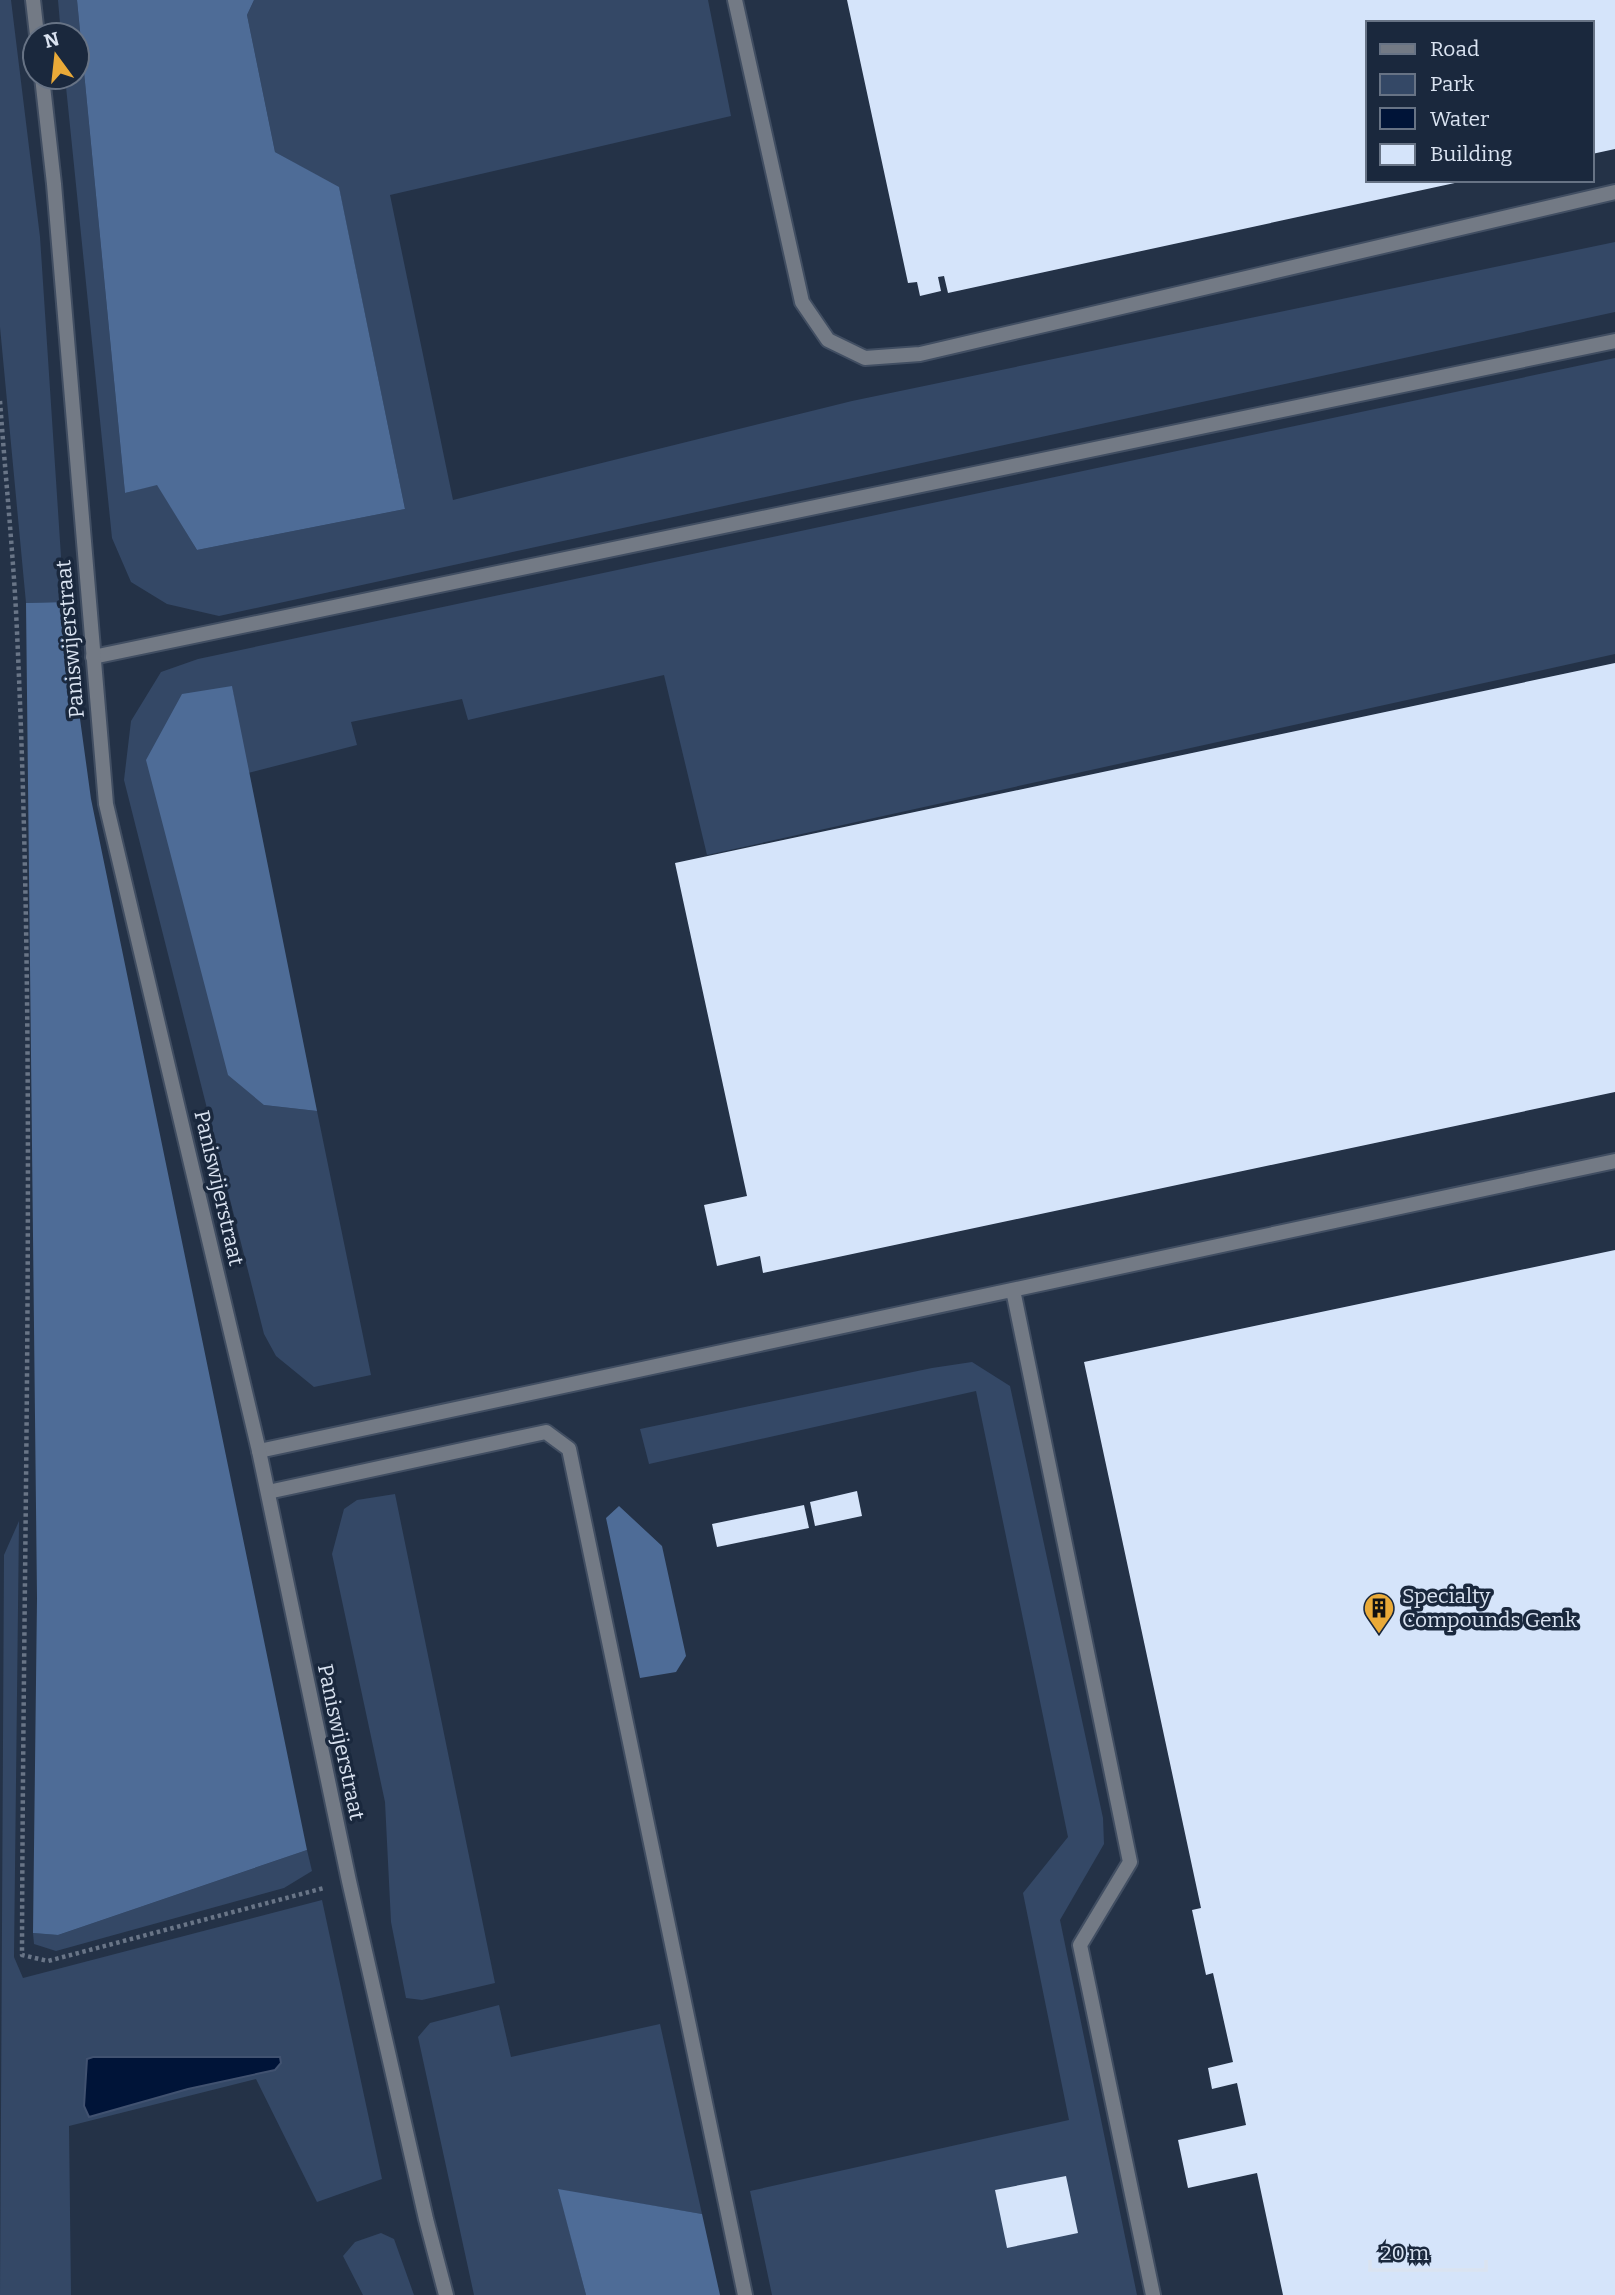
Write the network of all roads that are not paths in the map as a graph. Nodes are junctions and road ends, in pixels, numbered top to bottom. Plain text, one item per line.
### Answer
1 (33, 0) edge
2 (735, 0) edge
3 (35, 21) edge
4 (44, 91) edge
5 (1615, 192) edge
6 (1615, 341) edge
7 (93, 657) junction
8 (1615, 1161) edge
9 (1013, 1290) junction
10 (259, 1451) junction
11 (268, 1492) junction
12 (446, 2295) edge
13 (744, 2295) edge
14 (1153, 2295) edge

1 - 3 street
2 - 5 street
4 - 7 street, Paniswijerstraat
6 - 7 street
7 - 10 street, Paniswijerstraat
8 - 9 street
9 - 10 street
9 - 14 street
10 - 11 street, Paniswijerstraat
11 - 12 street, Paniswijerstraat
11 - 13 street

